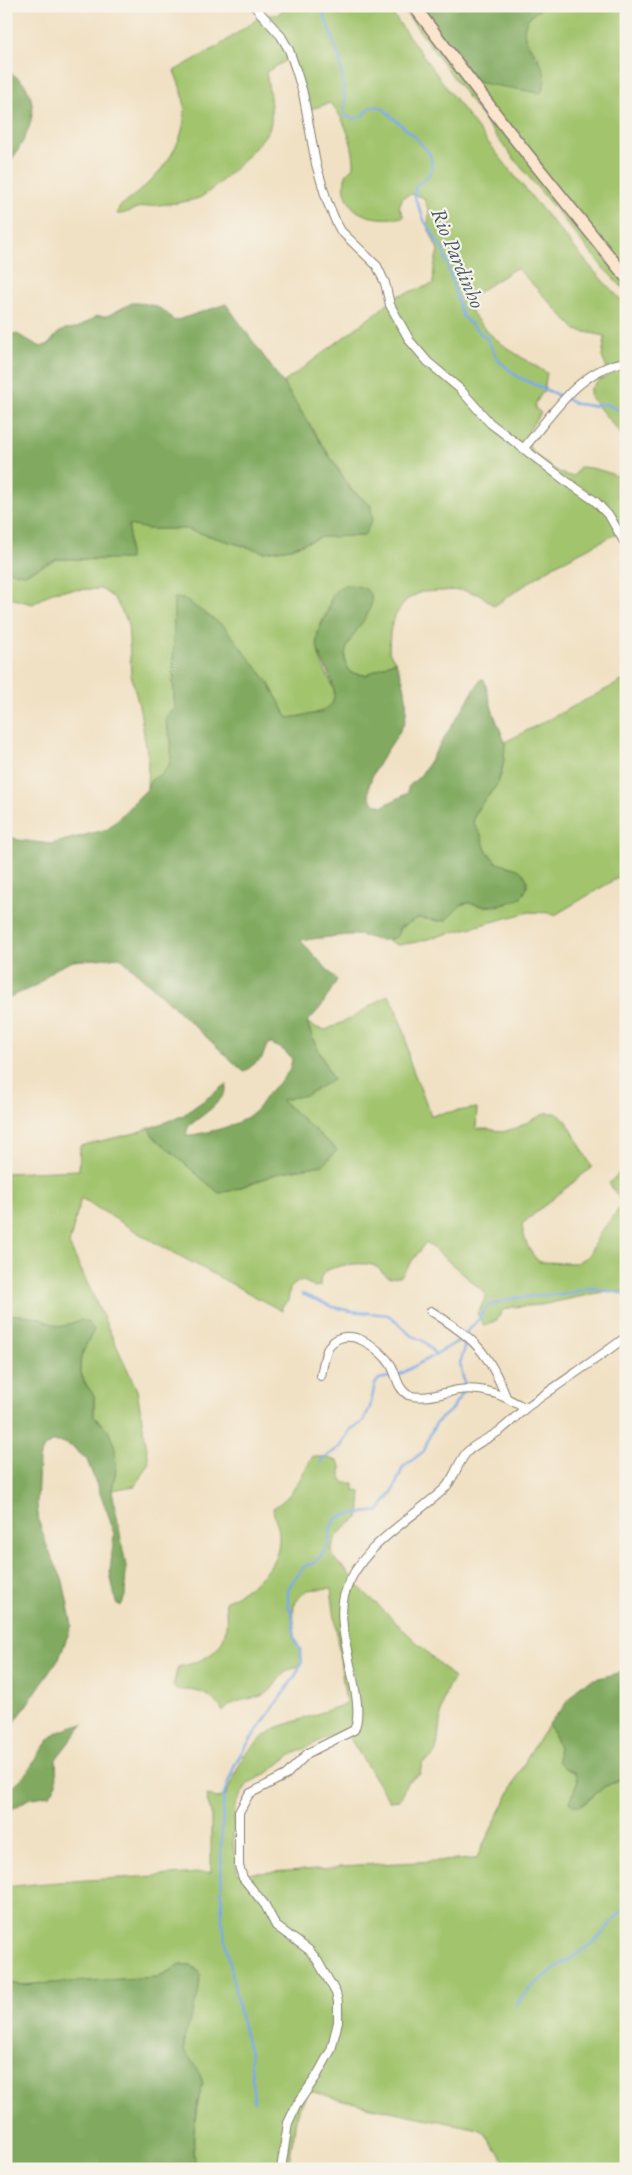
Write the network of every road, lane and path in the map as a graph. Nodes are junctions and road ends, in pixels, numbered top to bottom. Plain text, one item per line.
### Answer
1 (254, 6) edge
2 (414, 6) edge
3 (626, 277) edge
4 (626, 362) edge
5 (524, 448) junction
6 (626, 545) edge
7 (431, 1311) dead end
8 (626, 1337) edge
9 (321, 1376) dead end
10 (506, 1397) junction
11 (526, 1408) junction
12 (281, 2169) edge

1 - 5 street
2 - 3 main road
4 - 5 street
5 - 6 street
7 - 10 street
8 - 11 street
9 - 10 street
10 - 11 street
11 - 12 street

